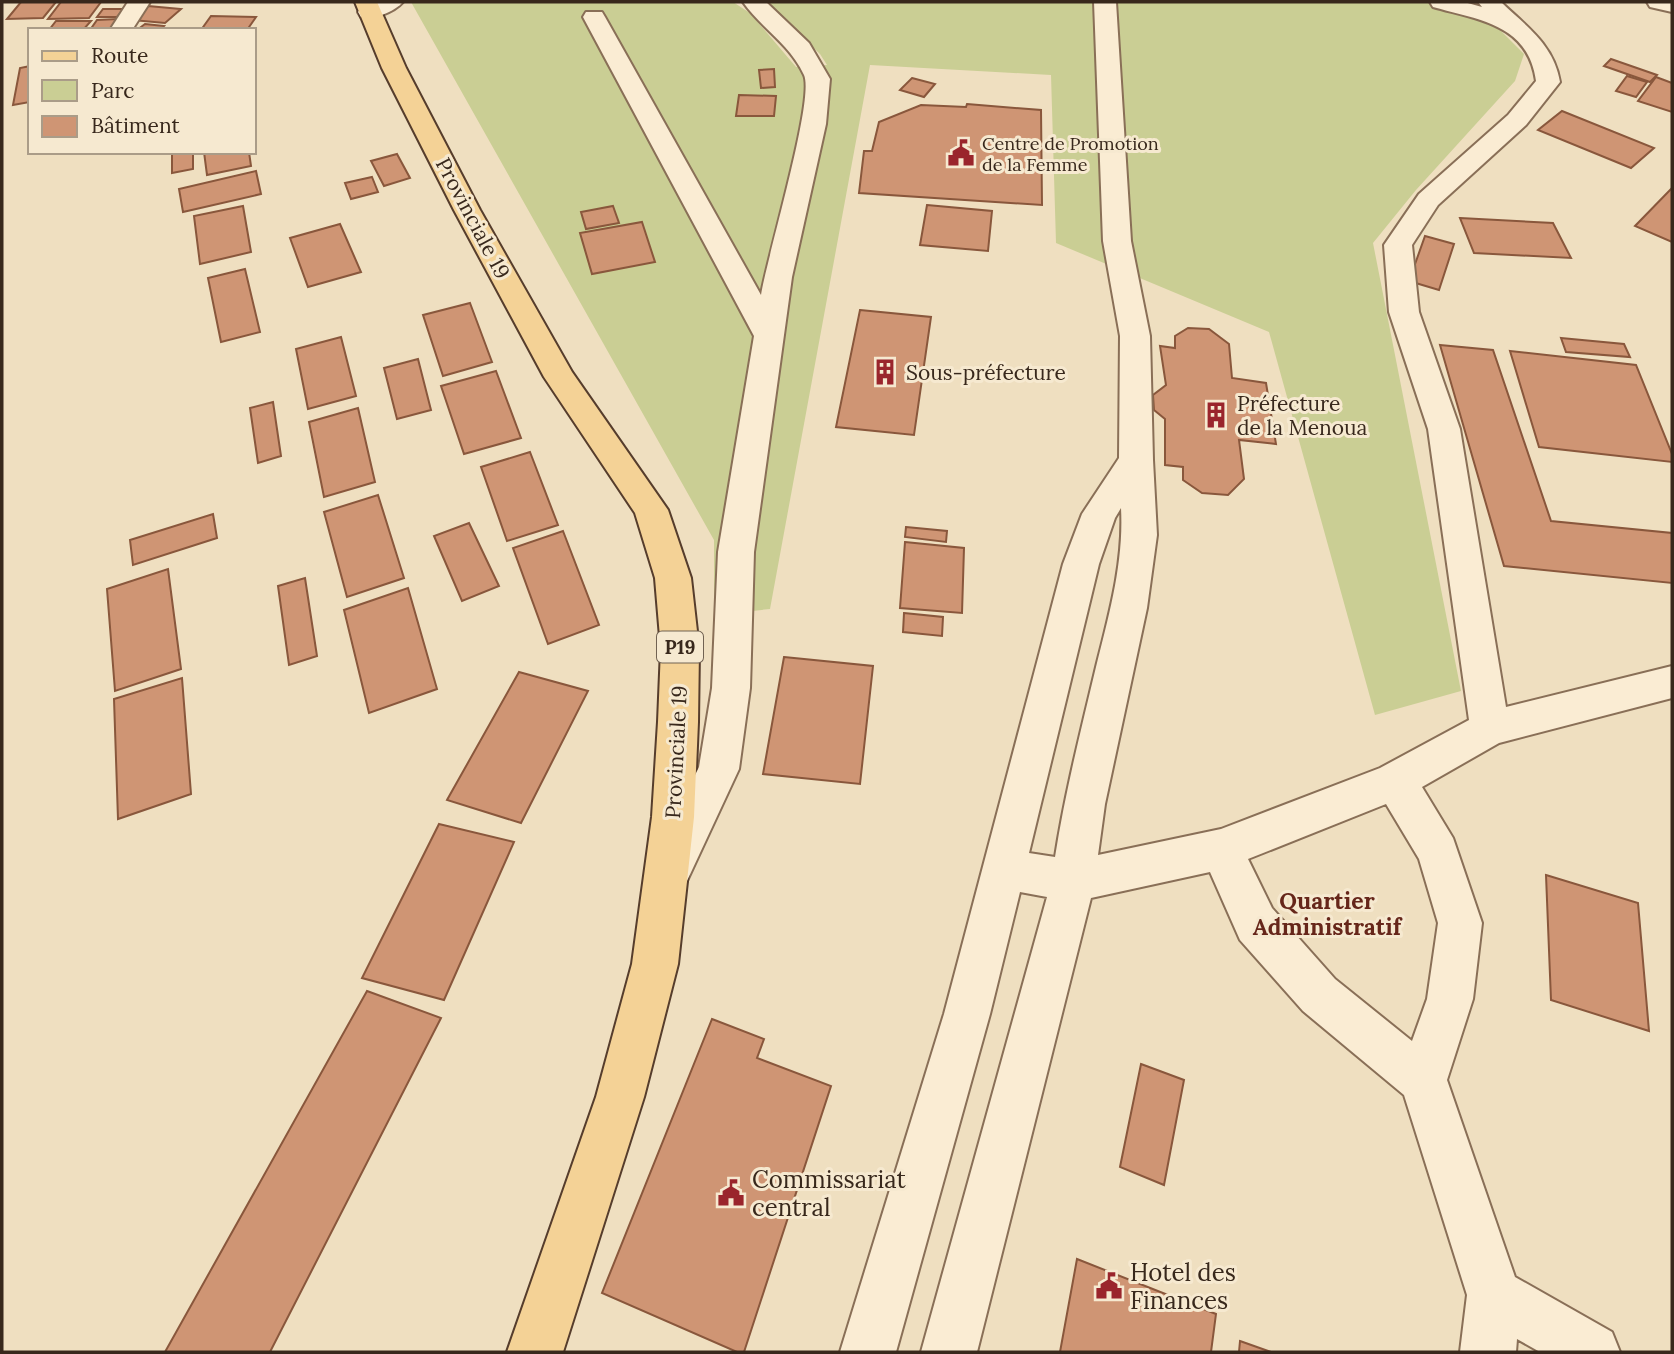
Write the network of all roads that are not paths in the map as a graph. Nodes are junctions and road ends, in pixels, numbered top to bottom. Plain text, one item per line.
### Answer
1 (139, 2) edge
2 (754, 2) edge
3 (1105, 2) edge
4 (1441, 2) edge
5 (1658, 2) edge
6 (376, 5) edge
7 (1672, 6) edge
8 (1497, 11) edge
9 (594, 17) dead end
10 (122, 28) edge
11 (769, 336) junction
12 (1136, 460) junction
13 (1672, 682) edge
14 (1490, 728) junction
15 (1395, 781) junction
16 (1221, 849) junction
17 (1004, 869) junction
18 (665, 880) junction
19 (1073, 881) junction
20 (1423, 1080) junction
21 (1494, 1295) junction
22 (535, 1352) edge
23 (868, 1352) edge
24 (949, 1352) edge
25 (1488, 1352) edge
26 (1592, 1352) edge

1 - 10 street
2 - 11 street
3 - 12 street
4 - 8 street
5 - 7 street
6 - 18 main road, Provinciale 19 / P19
8 - 14 street
9 - 11 street
11 - 18 street
12 - 17 street
12 - 19 street
13 - 14 street
14 - 15 street
15 - 16 street
15 - 20 street
16 - 19 street
16 - 20 street
17 - 19 street
17 - 23 street
18 - 22 main road, Provinciale 19 / P19
19 - 24 street
20 - 21 street
21 - 25 street
21 - 26 street

